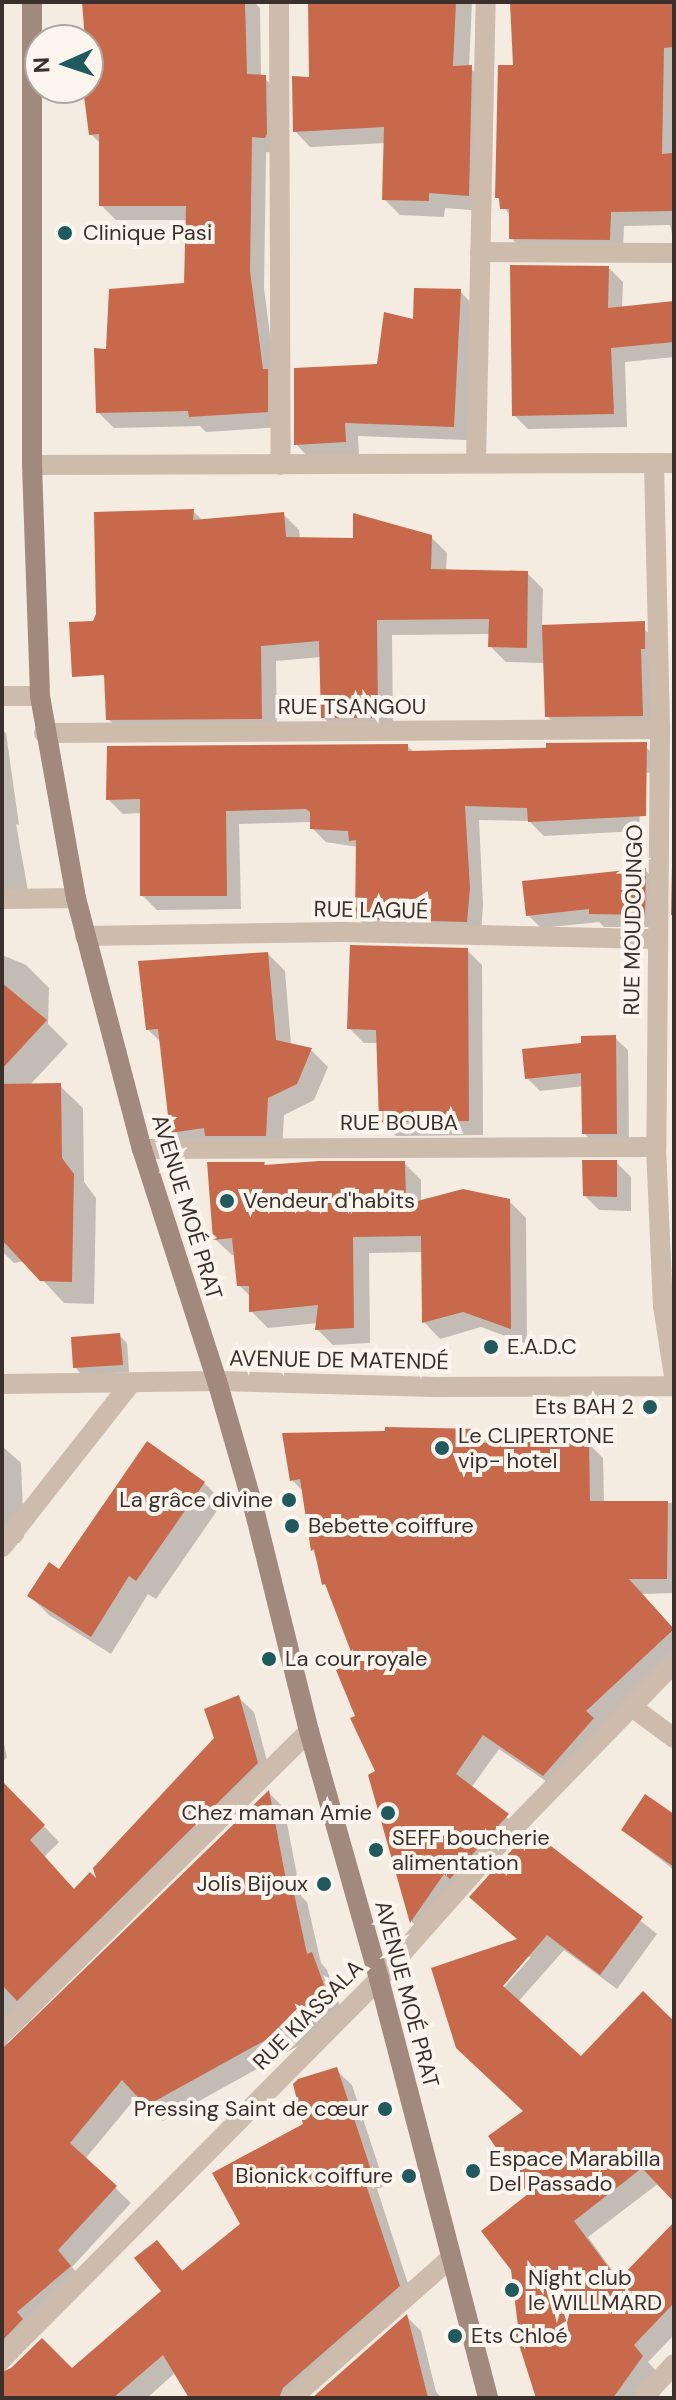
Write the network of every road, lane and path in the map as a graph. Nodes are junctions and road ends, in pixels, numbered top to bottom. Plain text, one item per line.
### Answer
1 (32, 2) edge
2 (279, 2) edge
3 (486, 2) edge
4 (480, 252) junction
5 (674, 253) edge
6 (476, 463) junction
7 (664, 463) edge
8 (32, 465) junction
9 (281, 465) junction
10 (2, 696) edge
11 (40, 696) junction
12 (660, 729) junction
13 (44, 733) junction
14 (76, 898) junction
15 (2, 899) edge
16 (85, 936) junction
17 (656, 939) junction
18 (656, 1147) junction
19 (142, 1149) junction
20 (674, 1376) edge
21 (217, 1381) junction
22 (131, 1383) junction
23 (2, 1384) edge
24 (674, 1386) edge
25 (2, 1547) edge
26 (674, 1663) edge
27 (632, 1707) junction
28 (309, 1731) junction
29 (674, 1738) edge
30 (379, 1979) junction
31 (2, 2034) edge
32 (451, 2258) junction
33 (2, 2359) edge
34 (674, 2364) edge
35 (292, 2398) edge
36 (488, 2398) edge
37 (643, 2398) edge

1 - 8 street, AVENUE MOÉ PRAT
2 - 9 street
3 - 4 street
4 - 5 street
4 - 6 street
6 - 7 street
6 - 9 street
7 - 12 street, RUE MOUDOUNGO
8 - 9 street
8 - 11 street, AVENUE MOÉ PRAT
10 - 11 street
11 - 13 street, AVENUE MOÉ PRAT
12 - 13 street, RUE TSANGOU
12 - 17 street, RUE MOUDOUNGO
13 - 14 street, AVENUE MOÉ PRAT
14 - 15 street
14 - 16 street, AVENUE MOÉ PRAT
16 - 17 street, RUE LAGUÉ
16 - 19 street, AVENUE MOÉ PRAT
17 - 18 street, RUE MOUDOUNGO
18 - 19 street, RUE BOUBA
18 - 20 street, RUE MOUDOUNGO
19 - 21 street, AVENUE MOÉ PRAT
21 - 22 street, AVENUE DE MATENDÉ
21 - 24 street, AVENUE DE MATENDÉ
21 - 28 street, AVENUE MOÉ PRAT
22 - 23 street, AVENUE DE MATENDÉ
22 - 25 street
26 - 27 street, RUE KIASSALA
27 - 29 street
27 - 30 street, RUE KIASSALA
28 - 30 street, AVENUE MOÉ PRAT
28 - 31 street
30 - 32 street, AVENUE MOÉ PRAT
30 - 33 street, RUE KIASSALA
32 - 35 street
32 - 36 street, AVENUE MOÉ PRAT
34 - 37 street

